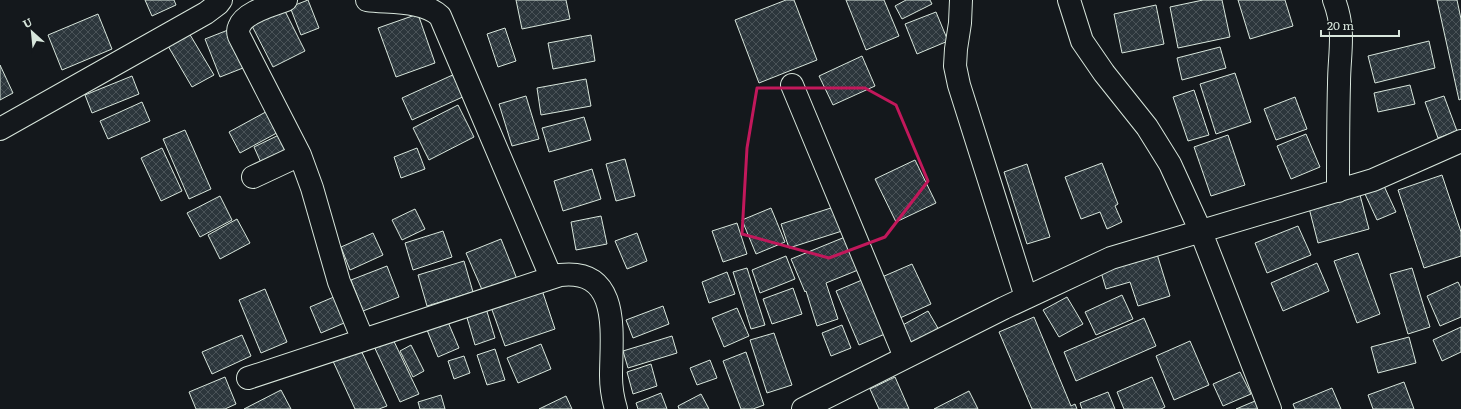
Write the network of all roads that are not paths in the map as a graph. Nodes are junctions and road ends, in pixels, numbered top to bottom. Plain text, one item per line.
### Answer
1 (286, 0) edge
2 (366, 0) edge
3 (960, 0) edge
4 (1069, 0) edge
5 (1334, 0) edge
6 (214, 6) edge
7 (238, 28) junction
8 (792, 85) dead end
9 (0, 129) edge
10 (1461, 141) edge
11 (300, 155) junction
12 (253, 177) dead end
13 (1338, 191) junction
14 (1201, 232) junction
15 (551, 278) junction
16 (1026, 297) junction
17 (363, 340) junction
18 (905, 357) junction
19 (248, 378) dead end
20 (616, 409) edge
21 (803, 409) edge
22 (1270, 409) edge

1 - 7 street
2 - 15 street
3 - 16 street
4 - 14 street
5 - 13 street
6 - 7 street
6 - 9 street
7 - 11 street
8 - 18 street
10 - 13 street
11 - 12 street
11 - 17 street
13 - 14 street
14 - 16 street
14 - 22 street
15 - 17 street
15 - 20 street
16 - 18 street
17 - 19 street
18 - 21 street

